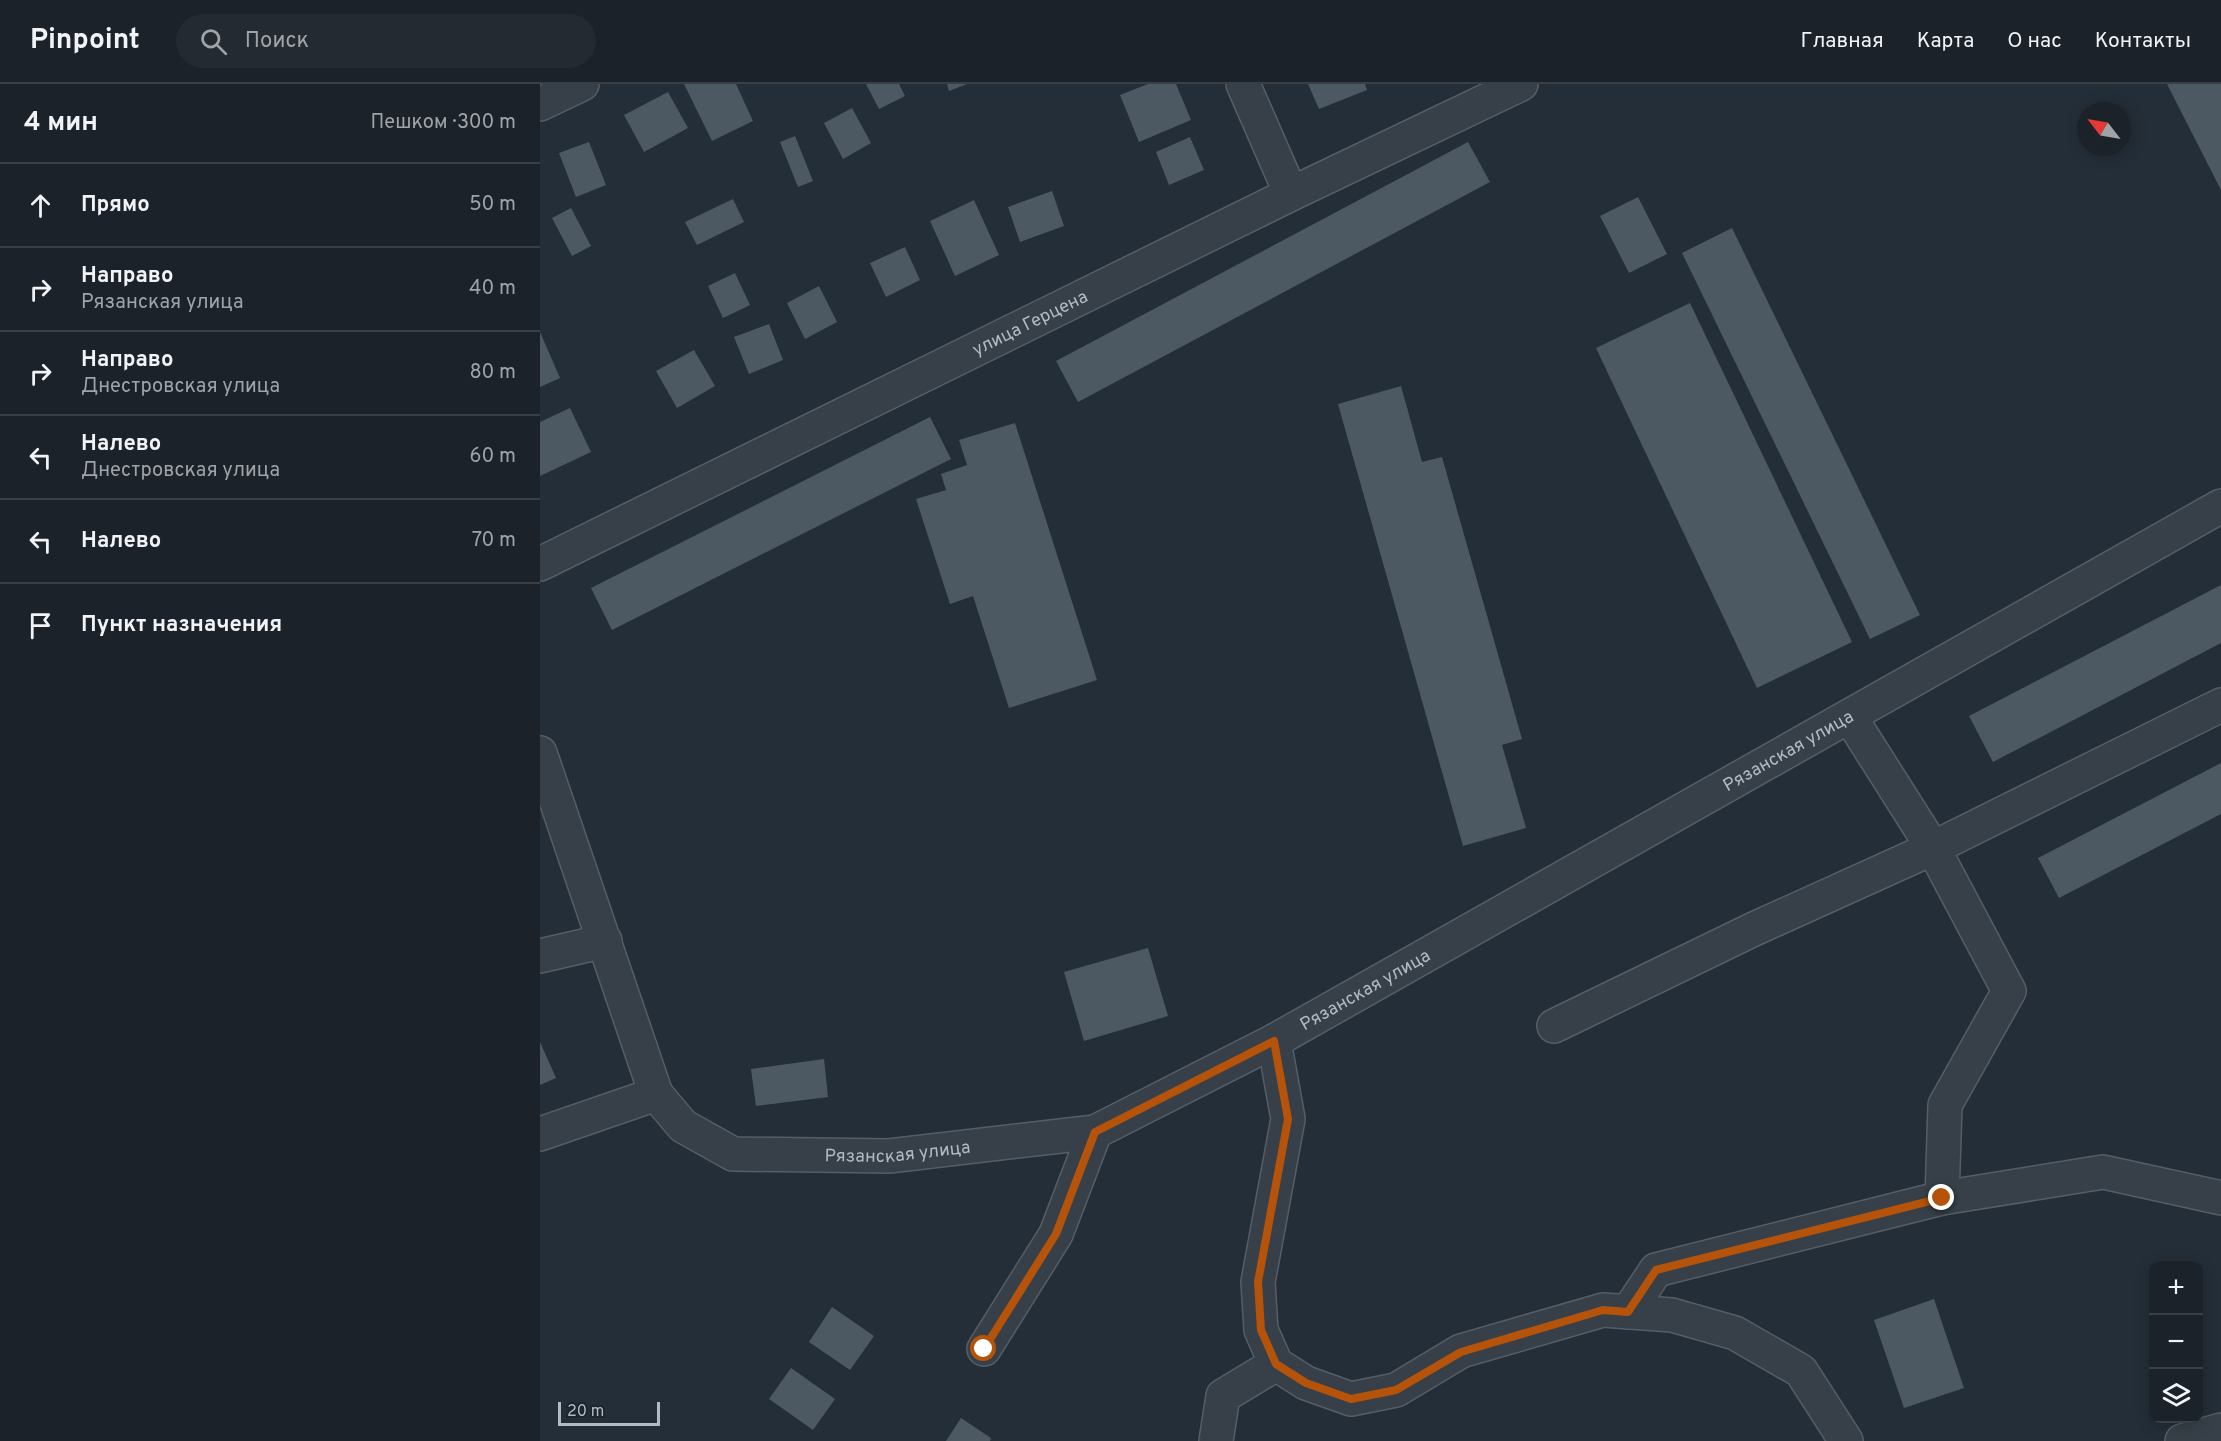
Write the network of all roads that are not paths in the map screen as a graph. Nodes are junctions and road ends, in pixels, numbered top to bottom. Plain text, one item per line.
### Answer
1 (582, 84) edge
2 (1243, 84) edge
3 (1521, 84) edge
4 (540, 104) edge
5 (1291, 194) junction
6 (2221, 506) edge
7 (540, 564) edge
8 (2221, 705) edge
9 (1850, 717) junction
10 (540, 753) edge
11 (1933, 848) junction
12 (605, 941) junction
13 (540, 956) edge
14 (1554, 1026) dead end
15 (1274, 1041) junction
16 (657, 1094) junction
17 (1095, 1132) junction
18 (540, 1134) edge
19 (1942, 1198) junction
20 (2221, 1198) edge
21 (1628, 1312) junction
22 (984, 1349) dead end
23 (1276, 1364) junction
24 (2221, 1430) edge
25 (1216, 1441) edge
26 (1846, 1441) edge
27 (2182, 1441) edge

1 - 4 street
2 - 5 street
3 - 5 street, улица Герцена
5 - 7 street, улица Герцена
6 - 9 street, Рязанская улица
8 - 11 street
9 - 11 street
9 - 15 street, Рязанская улица
10 - 12 street, Рязанская улица
11 - 14 street
11 - 19 street
12 - 13 street
12 - 16 street, Рязанская улица
15 - 17 street, Рязанская улица
15 - 23 street
16 - 17 street, Рязанская улица
16 - 18 street
17 - 22 street
19 - 20 street
19 - 21 street
21 - 23 street
21 - 26 street
23 - 25 street
24 - 27 street

